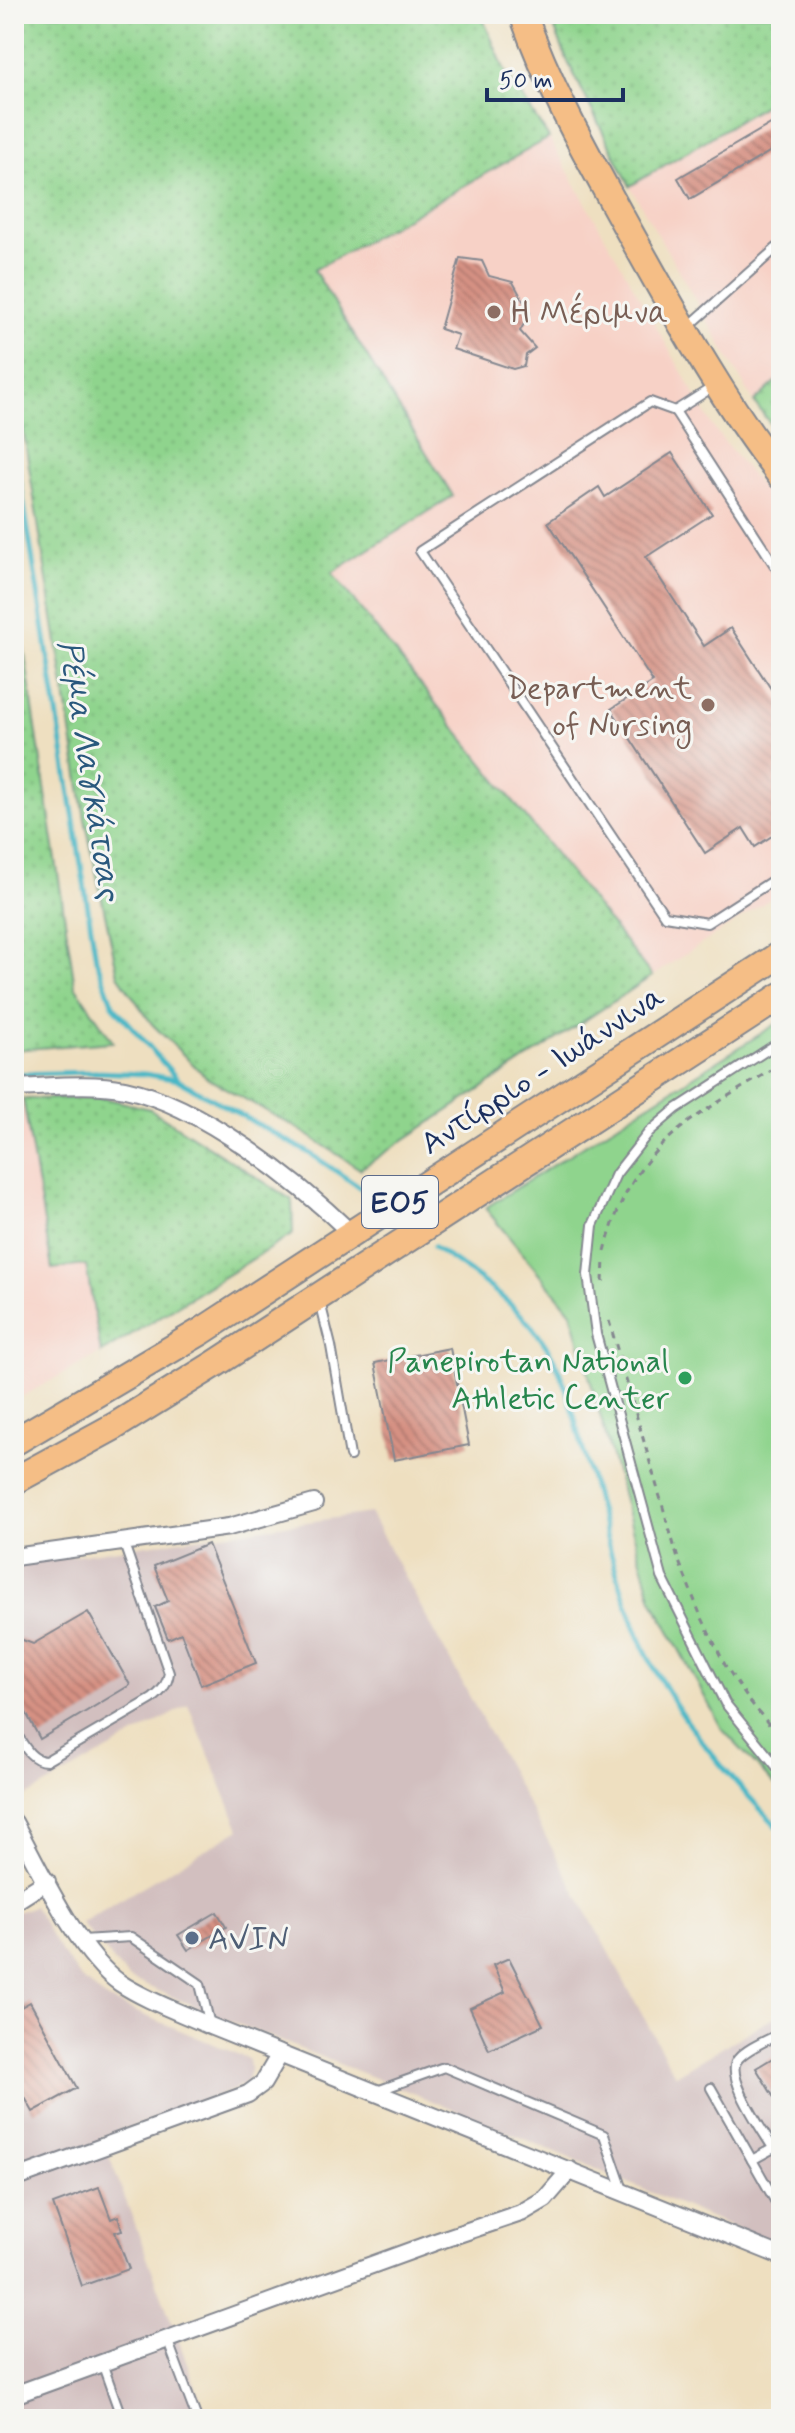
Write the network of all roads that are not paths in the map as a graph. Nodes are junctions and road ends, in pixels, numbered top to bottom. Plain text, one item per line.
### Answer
1 (523, 14) edge
2 (781, 244) edge
3 (684, 330) junction
4 (717, 385) junction
5 (675, 411) junction
6 (781, 476) edge
7 (781, 575) edge
8 (781, 875) edge
9 (781, 954) edge
10 (781, 996) edge
11 (781, 1041) edge
12 (14, 1088) edge
13 (352, 1234) junction
14 (319, 1297) junction
15 (14, 1442) edge
16 (350, 1456) dead end
17 (14, 1481) edge
18 (314, 1503) dead end
19 (122, 1541) junction
20 (14, 1557) edge
21 (14, 1730) edge
22 (781, 1772) edge
23 (14, 1822) edge
24 (47, 1881) junction
25 (14, 1902) edge
26 (81, 1940) junction
27 (210, 2026) junction
28 (781, 2033) edge
29 (280, 2054) junction
30 (711, 2088) dead end
31 (376, 2091) junction
32 (777, 2146) edge
33 (752, 2160) junction
34 (570, 2170) junction
35 (14, 2179) edge
36 (624, 2193) junction
37 (781, 2211) edge
38 (781, 2256) edge
39 (167, 2339) junction
40 (101, 2363) junction
41 (14, 2395) edge
42 (122, 2419) edge
43 (197, 2419) edge

1 - 3 highway
2 - 3 lane
3 - 4 highway
4 - 5 lane
4 - 6 highway
5 - 7 lane
5 - 8 lane
9 - 13 highway, Αντίρριο - Ιωάννινα / ΕΟ5
10 - 14 highway, ΕΟ5
11 - 22 lane
12 - 13 street
13 - 15 highway, Αντίρριο - Ιωάννινα / ΕΟ5
14 - 16 lane
14 - 17 highway, ΕΟ5
18 - 19 street
19 - 20 street
19 - 21 lane
23 - 24 street
24 - 25 street
24 - 26 street
26 - 27 street
26 - 27 lane
27 - 29 street
28 - 32 lane
29 - 31 street
29 - 35 street
30 - 33 lane
31 - 34 street
31 - 36 lane
32 - 33 lane
33 - 37 lane
34 - 36 street
34 - 39 street
36 - 38 street
39 - 40 street
39 - 43 lane
40 - 41 street
40 - 42 lane

